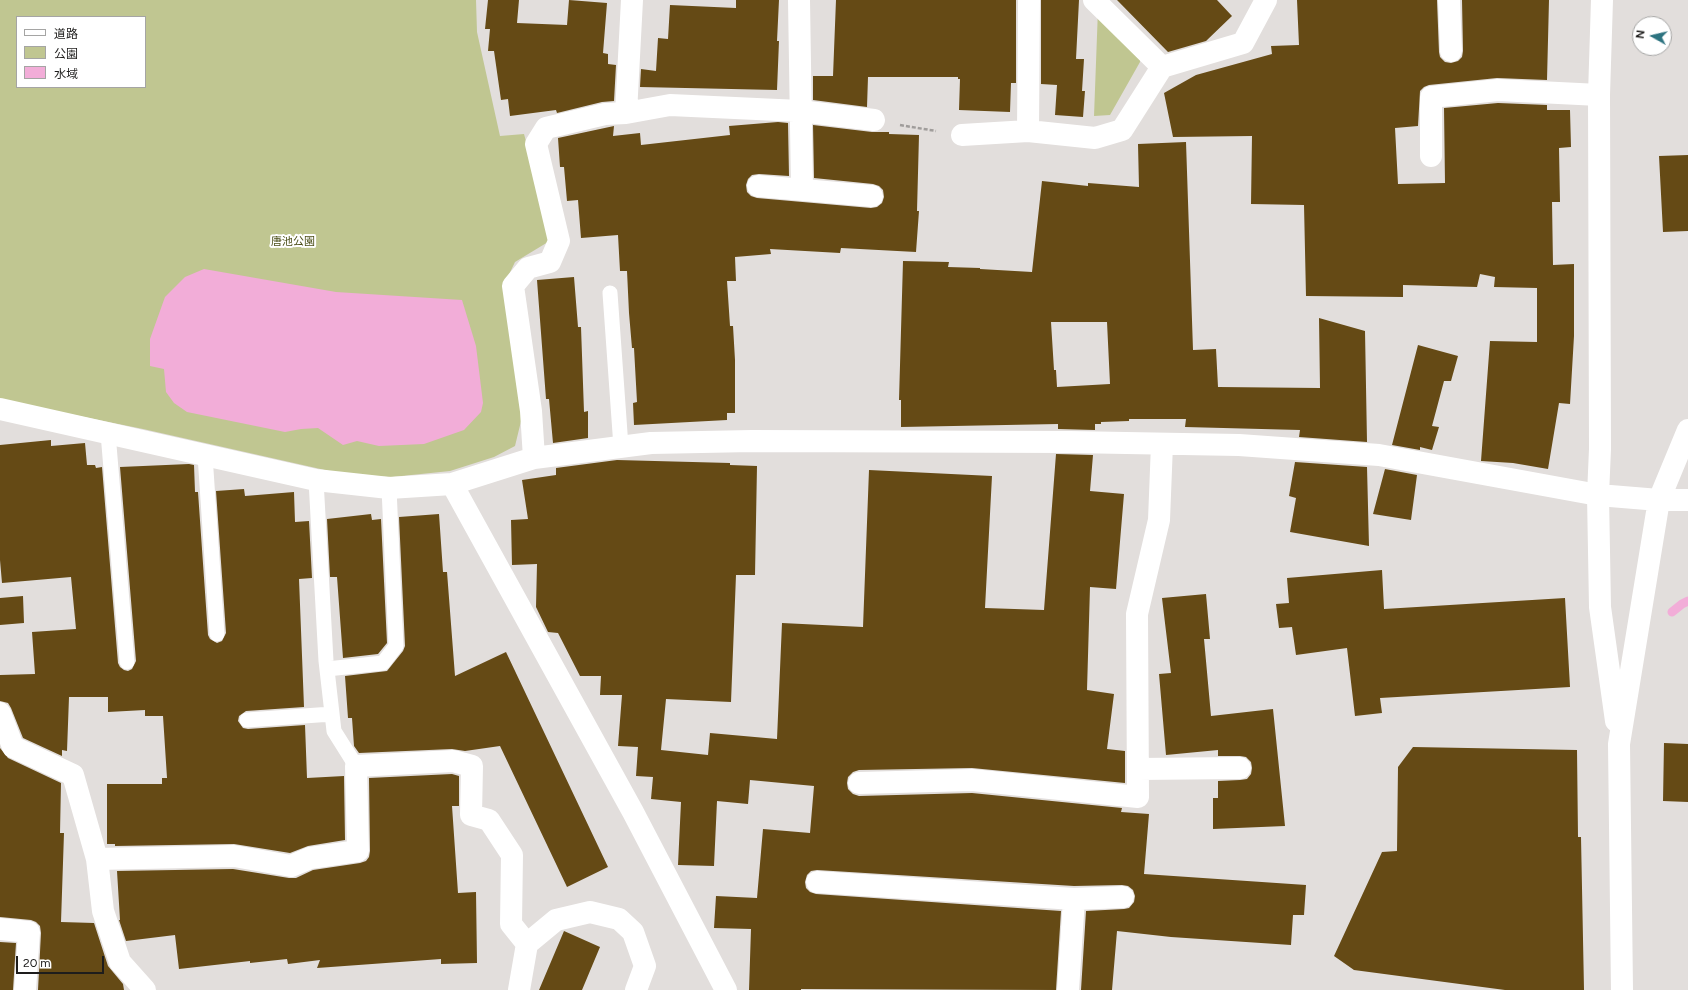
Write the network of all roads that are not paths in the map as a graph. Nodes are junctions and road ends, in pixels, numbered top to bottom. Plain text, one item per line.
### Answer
1 (632, 0) edge
2 (799, 0) edge
3 (1029, 0) edge
4 (1094, 0) edge
5 (1449, 0) edge
6 (1602, 0) edge
7 (1263, 2) edge
8 (1451, 51) dead end
9 (1162, 67) junction
10 (1599, 95) junction
11 (800, 111) junction
12 (626, 114) junction
13 (874, 120) road end
14 (1028, 131) junction
15 (962, 135) road end
16 (1431, 156) dead end
17 (758, 186) dead end
18 (802, 189) junction
19 (872, 196) dead end
20 (610, 293) dead end
21 (0, 408) edge
22 (1688, 430) edge
23 (108, 433) junction
24 (1162, 444) junction
25 (621, 447) junction
26 (205, 455) junction
27 (534, 458) junction
28 (316, 480) junction
29 (452, 484) junction
30 (389, 488) junction
31 (1598, 495) junction
32 (1659, 500) junction
33 (1688, 500) edge
34 (217, 634) dead end
35 (127, 662) dead end
36 (327, 669) junction
37 (0, 712) edge
38 (332, 714) junction
39 (247, 720) dead end
40 (1619, 744) junction
41 (356, 766) junction
42 (1240, 768) dead end
43 (1138, 769) junction
44 (859, 783) dead end
45 (97, 859) junction
46 (817, 882) dead end
47 (1123, 897) dead end
48 (1074, 899) junction
49 (0, 929) edge
50 (527, 944) junction
51 (25, 990) edge
52 (145, 990) edge
53 (520, 990) edge
54 (636, 990) edge
55 (726, 990) edge
56 (1068, 990) edge
57 (1622, 990) edge

1 - 12 street
2 - 11 street
3 - 14 street
4 - 9 street
5 - 8 street
6 - 10 street
7 - 9 street
9 - 14 street
10 - 16 street
10 - 31 street
11 - 12 street
11 - 13 street
11 - 18 street
12 - 27 street
14 - 15 street
17 - 18 street
18 - 19 street
20 - 25 lane
21 - 23 street
22 - 32 street
23 - 26 street
23 - 35 lane
24 - 25 street
24 - 31 street
24 - 43 street
25 - 27 street
26 - 28 street
26 - 34 lane
27 - 29 street
28 - 30 street
28 - 36 lane
29 - 30 street
29 - 55 street
30 - 36 lane
31 - 32 street
31 - 40 street
32 - 33 street
32 - 40 street
36 - 38 lane
37 - 45 street
38 - 39 lane
38 - 41 lane
40 - 57 street
41 - 45 street
41 - 50 street
42 - 43 street
43 - 44 street
45 - 52 street
46 - 48 street
47 - 48 street
48 - 56 street
49 - 51 street
50 - 53 street
50 - 54 street

